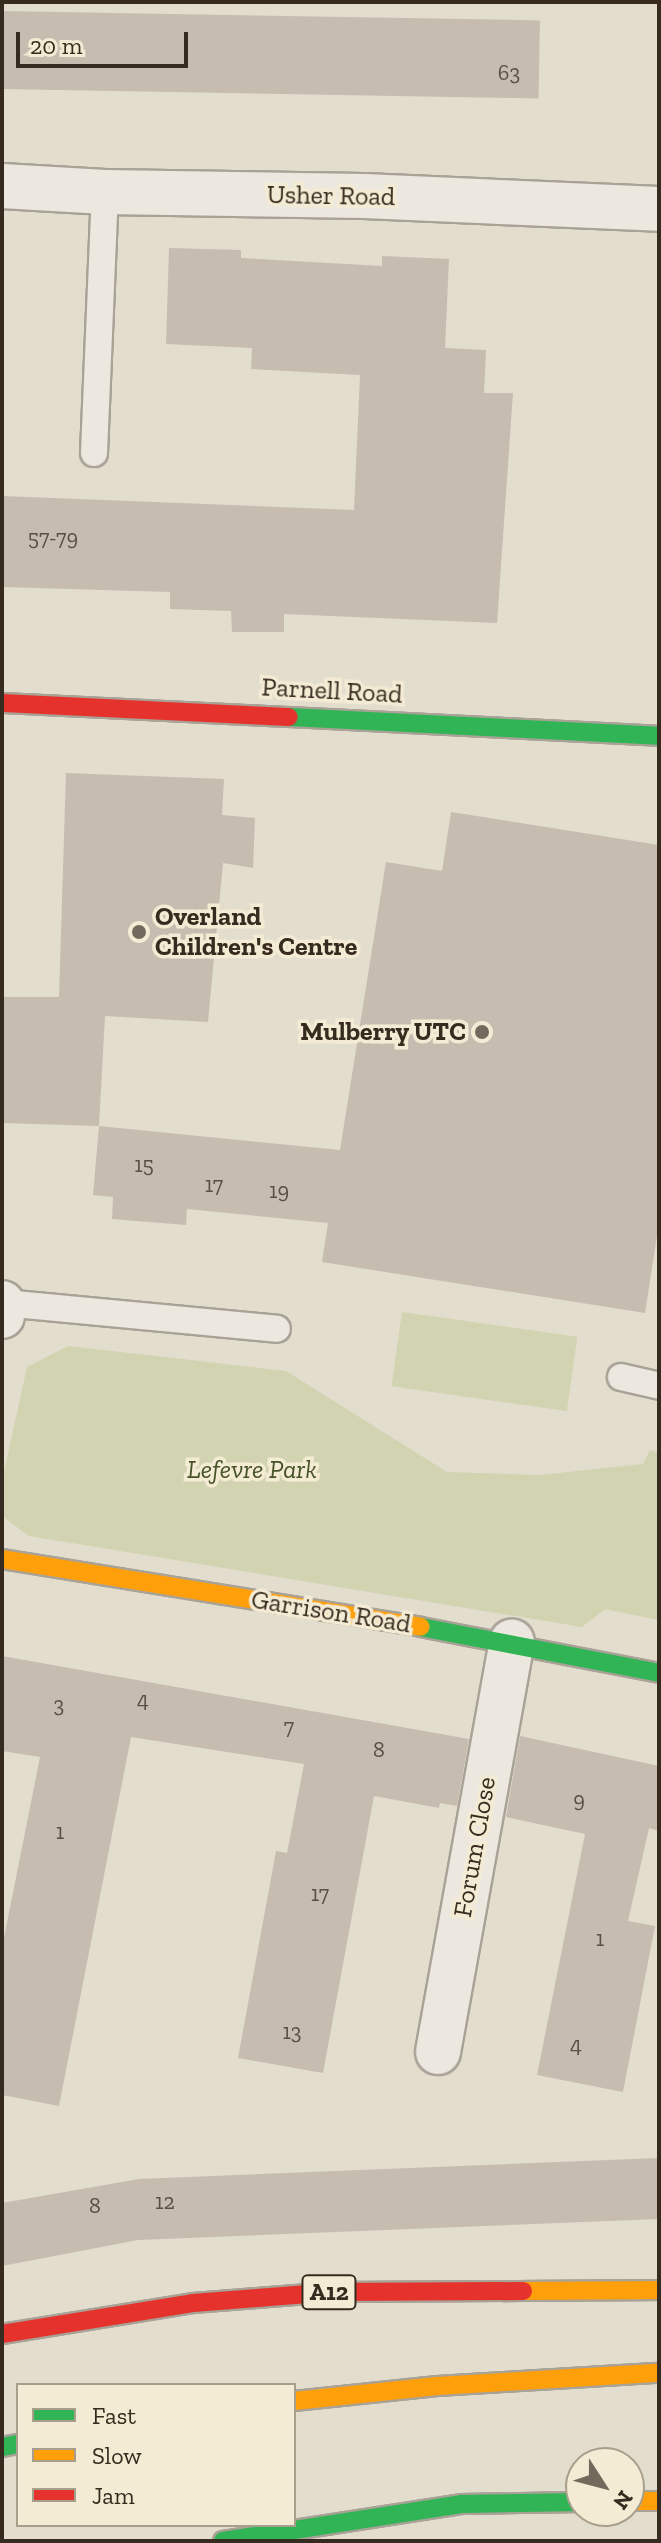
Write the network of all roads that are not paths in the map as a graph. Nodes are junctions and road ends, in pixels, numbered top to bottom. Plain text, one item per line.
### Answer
1 (2, 186) edge
2 (105, 192) junction
3 (659, 209) edge
4 (94, 453) dead end
5 (2, 703) edge
6 (659, 736) edge
7 (3, 1307) edge
8 (277, 1329) dead end
9 (621, 1377) dead end
10 (659, 1386) edge
11 (2, 1559) edge
12 (512, 1642) junction
13 (659, 1673) edge
14 (438, 2052) dead end
15 (659, 2290) edge
16 (2, 2334) edge
17 (659, 2373) edge
18 (296, 2401) edge
19 (565, 2502) edge
20 (223, 2541) edge

1 - 2 street, Usher Road
2 - 3 street, Usher Road
2 - 4 lane
5 - 6 main road, Parnell Road
7 - 8 lane
9 - 10 lane
11 - 12 main road, Garrison Road
12 - 13 main road, Garrison Road
12 - 14 street, Forum Close
15 - 16 main road, A12
17 - 18 main road
19 - 20 main road

